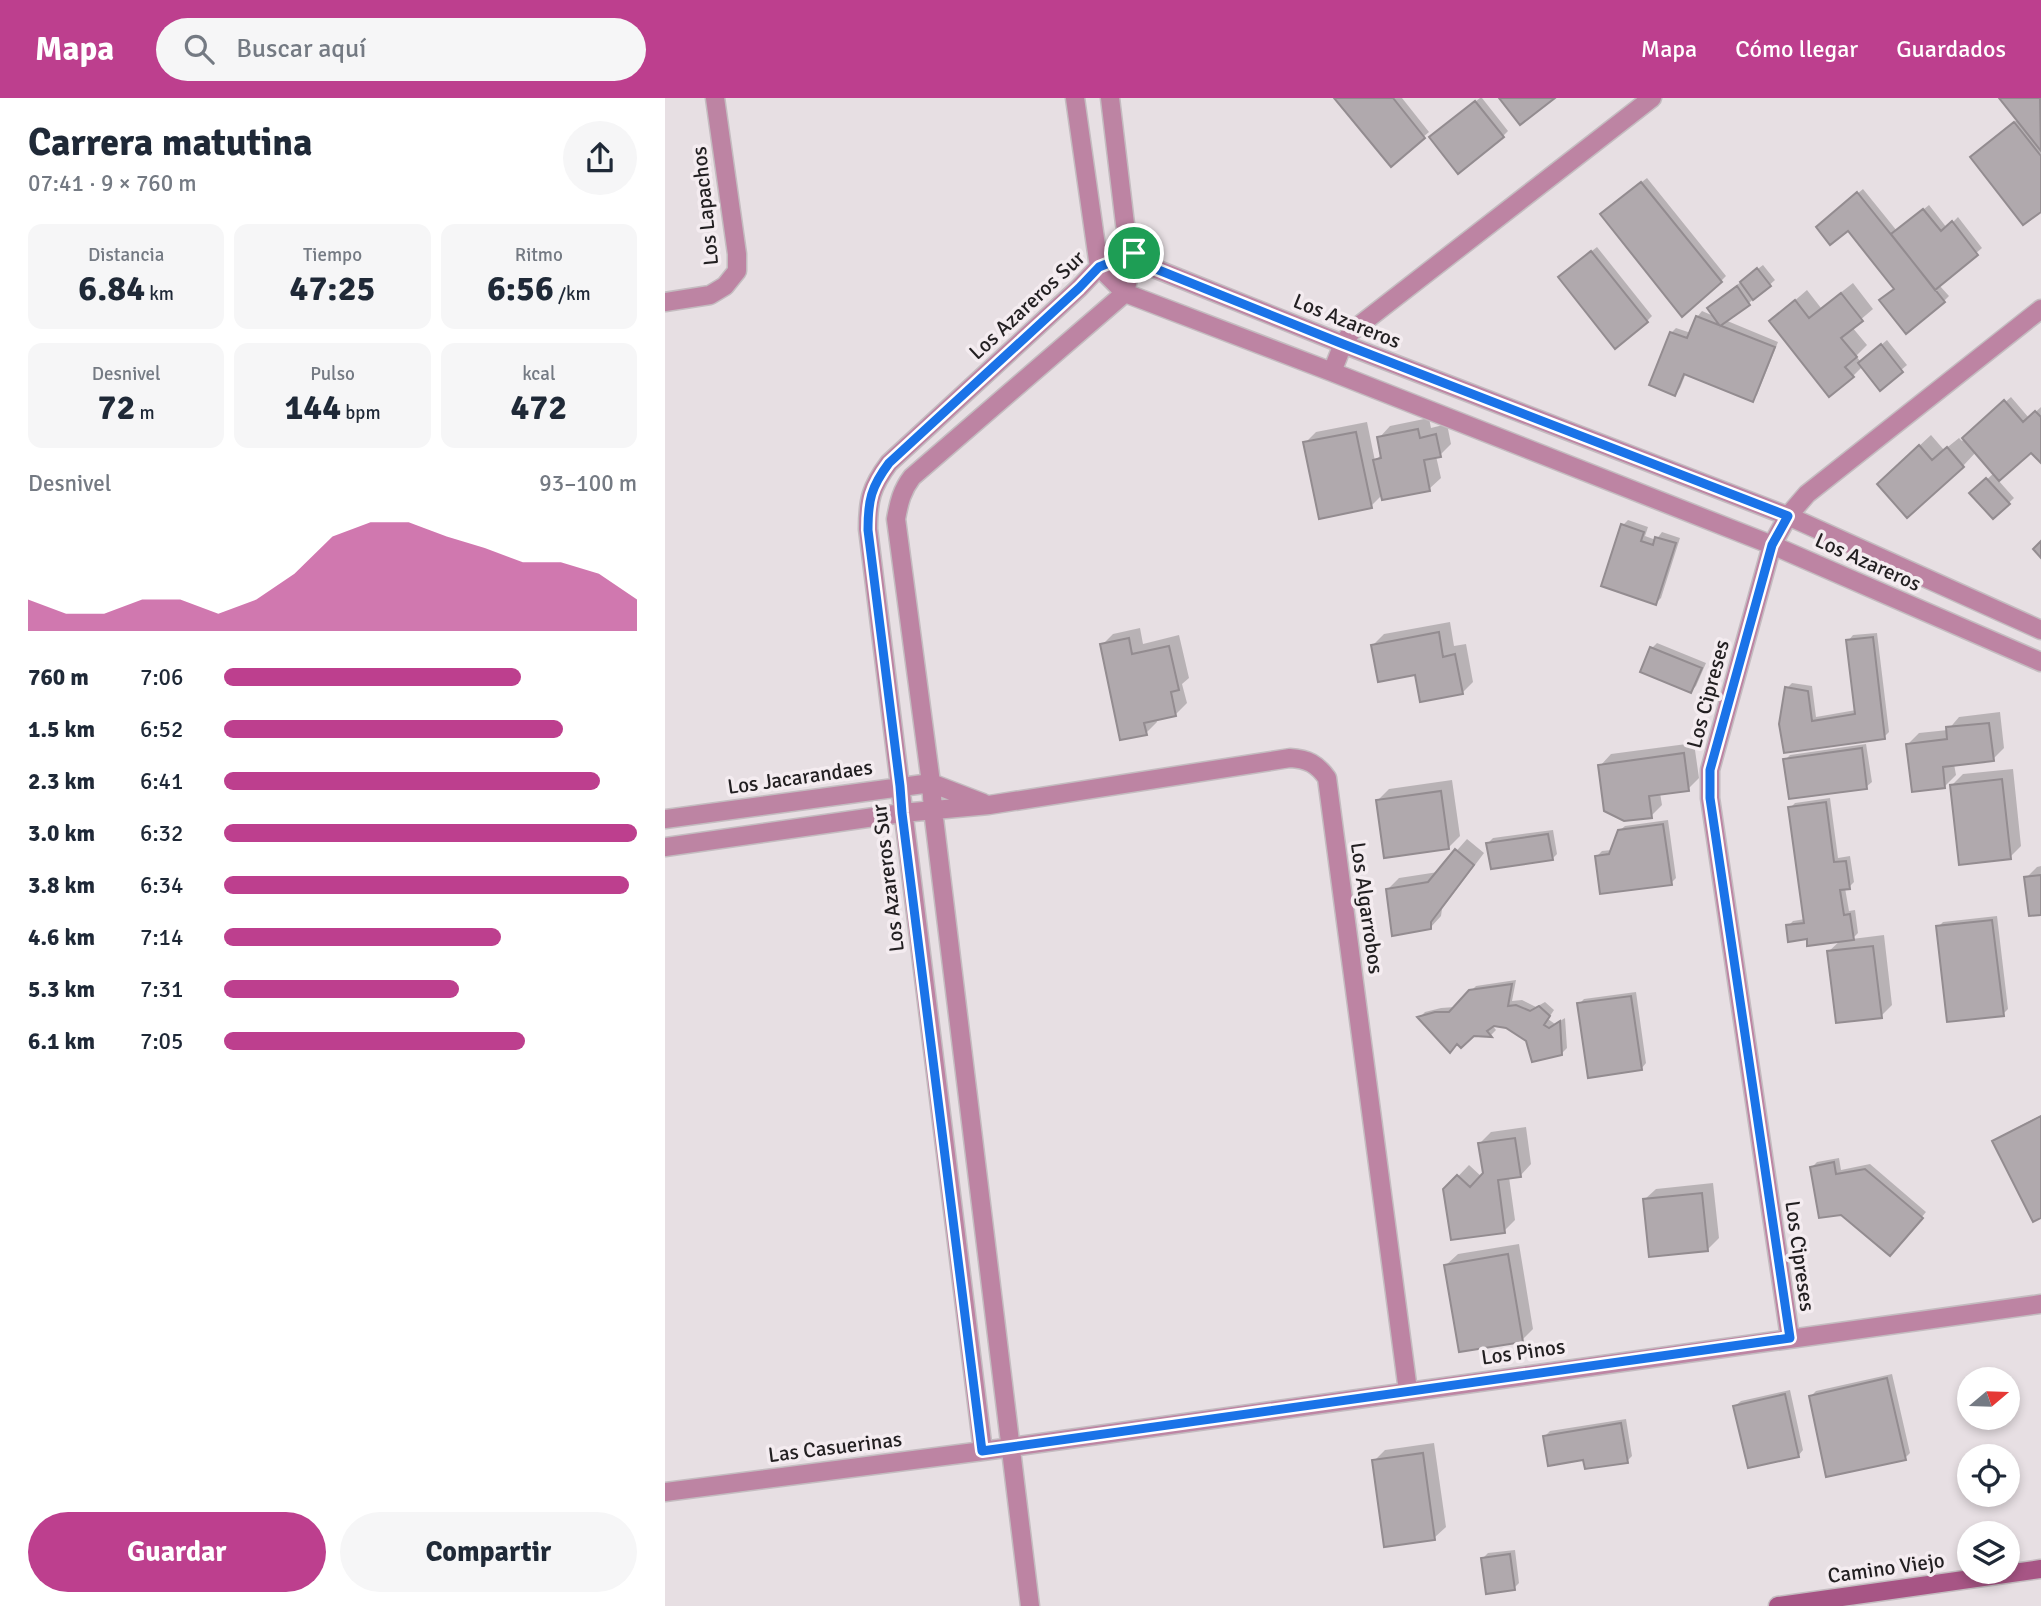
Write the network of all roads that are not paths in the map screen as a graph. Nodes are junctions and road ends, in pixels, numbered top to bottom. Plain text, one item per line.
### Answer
1 (715, 98) edge
2 (1075, 98) edge
3 (1110, 98) edge
4 (1652, 98) edge
5 (1134, 253) junction
6 (1099, 267) junction
7 (1125, 293) junction
8 (665, 302) edge
9 (2041, 309) edge
10 (1343, 344) junction
11 (1332, 372) junction
12 (1788, 516) junction
13 (1772, 545) junction
14 (2041, 630) edge
15 (2041, 662) edge
16 (931, 783) junction
17 (900, 786) junction
18 (989, 805) junction
19 (933, 810) junction
20 (902, 813) junction
21 (665, 819) edge
22 (665, 847) edge
23 (2041, 1304) edge
24 (1790, 1338) junction
25 (1408, 1391) junction
26 (1011, 1447) junction
27 (982, 1451) junction
28 (665, 1492) edge
29 (2041, 1569) edge
30 (1030, 1606) edge
31 (1778, 1606) edge

1 - 8 street, Los Lapachos
2 - 6 street
3 - 5 street
4 - 10 street
5 - 6 street, Los Azareros Sur
5 - 7 street
5 - 10 street, Los Azareros
6 - 7 street, Los Azareros
6 - 17 street, Los Azareros Sur
7 - 11 street, Los Azareros
7 - 16 street
9 - 12 street, Los Cipreses
10 - 11 street
10 - 12 street, Los Azareros
11 - 13 street, Los Azareros
12 - 13 street, Los Cipreses
12 - 14 street, Los Azareros
13 - 15 street, Los Azareros
13 - 24 street, Los Cipreses
16 - 17 street, Los Jacarandaes
16 - 18 street, Los Jacarandaes
16 - 19 street
17 - 20 street, Los Azareros Sur
17 - 21 street, Los Jacarandaes
18 - 19 street
18 - 25 street, Los Algarrobos
19 - 20 street
19 - 26 street
20 - 22 street
20 - 27 street, Los Azareros Sur
23 - 24 street, Los Pinos
24 - 25 street, Los Pinos
25 - 26 street, Los Pinos
26 - 27 street, Las Casuerinas
26 - 30 street
27 - 28 street, Las Casuerinas
29 - 31 main road, Camino Viejo

